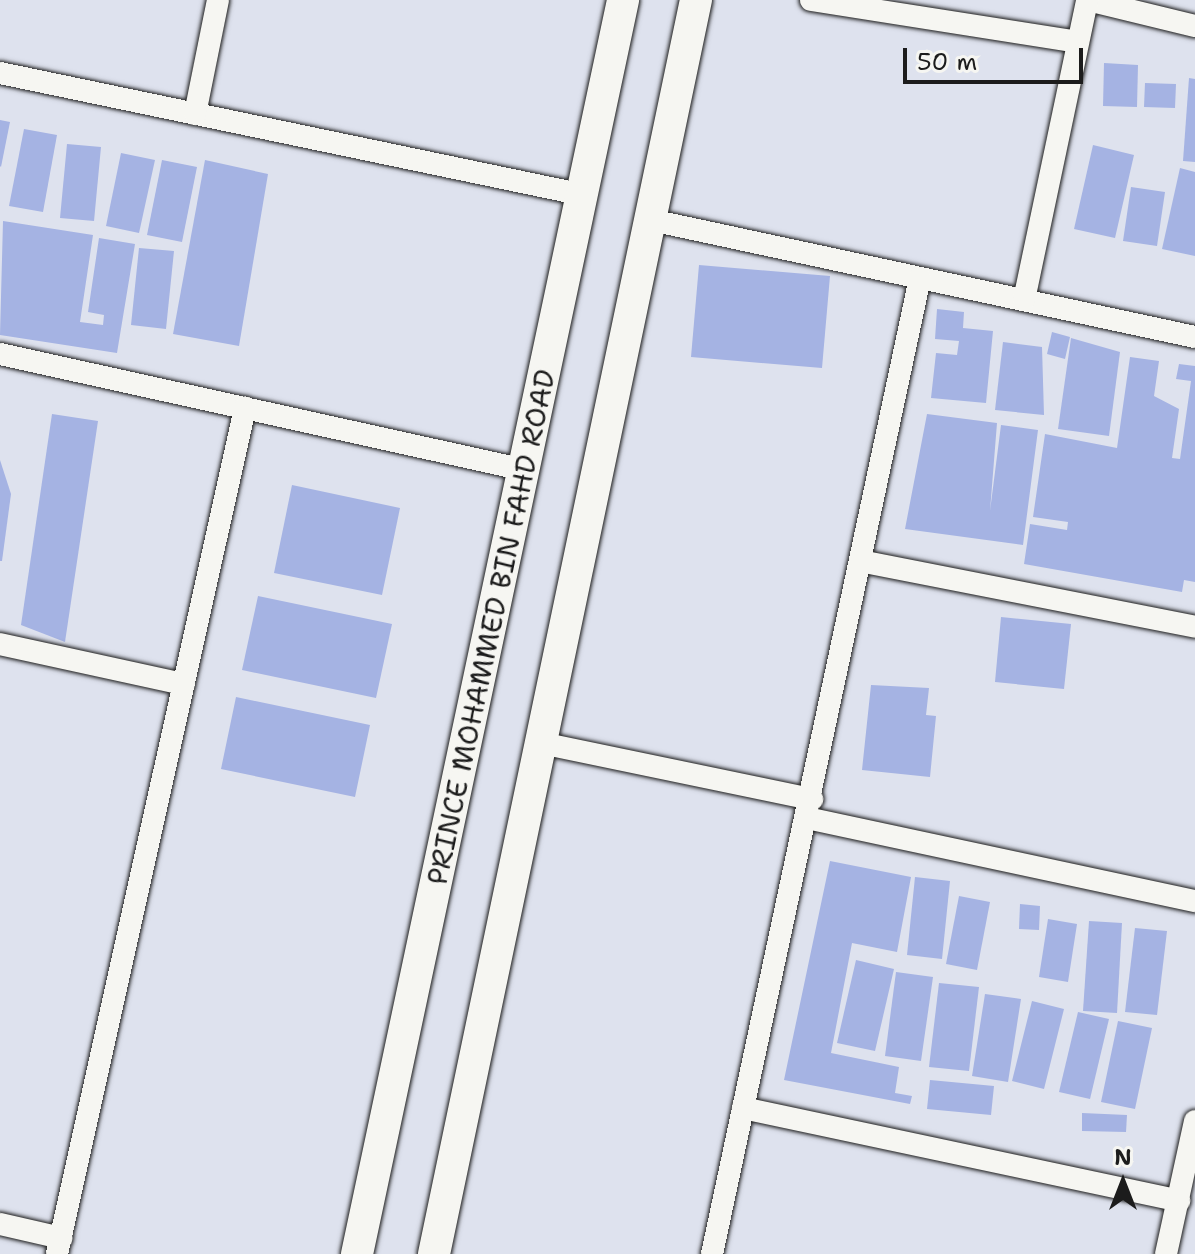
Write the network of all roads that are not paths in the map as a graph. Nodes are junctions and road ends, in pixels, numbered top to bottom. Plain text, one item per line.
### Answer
1 (218, 0) edge
2 (623, 0) edge
3 (696, 0) edge
4 (811, 0) edge
5 (1088, 0) edge
6 (1195, 26) edge
7 (1078, 42) junction
8 (0, 73) edge
9 (195, 114) junction
10 (584, 195) junction
11 (651, 220) junction
12 (920, 278) junction
13 (1024, 300) junction
14 (1195, 337) edge
15 (0, 354) edge
16 (245, 408) junction
17 (525, 470) junction
18 (865, 562) junction
19 (1195, 627) edge
20 (0, 644) edge
21 (184, 684) junction
22 (541, 743) junction
23 (809, 808) junction
24 (1195, 901) edge
25 (743, 1108) junction
26 (1195, 1121) edge
27 (1179, 1201) junction
28 (0, 1224) edge
29 (59, 1246) edge
30 (357, 1254) edge
31 (434, 1254) edge
32 (712, 1254) edge
33 (1166, 1254) edge

1 - 9 street
2 - 10 street, PRINCE MOHAMMED BIN FAHD ROAD
3 - 11 street
4 - 7 street
5 - 6 street
5 - 7 street
7 - 13 street
8 - 9 street
9 - 10 street
10 - 17 street, PRINCE MOHAMMED BIN FAHD ROAD
11 - 12 street
11 - 22 street
12 - 13 street
12 - 18 street
13 - 14 street
15 - 16 street
16 - 17 street
16 - 21 street
17 - 30 street, PRINCE MOHAMMED BIN FAHD ROAD
18 - 19 street
18 - 23 street
20 - 21 street
21 - 29 street
22 - 23 street
22 - 31 street
23 - 24 street
23 - 25 street
25 - 27 street
25 - 32 street
26 - 27 street
27 - 33 street
28 - 29 street

